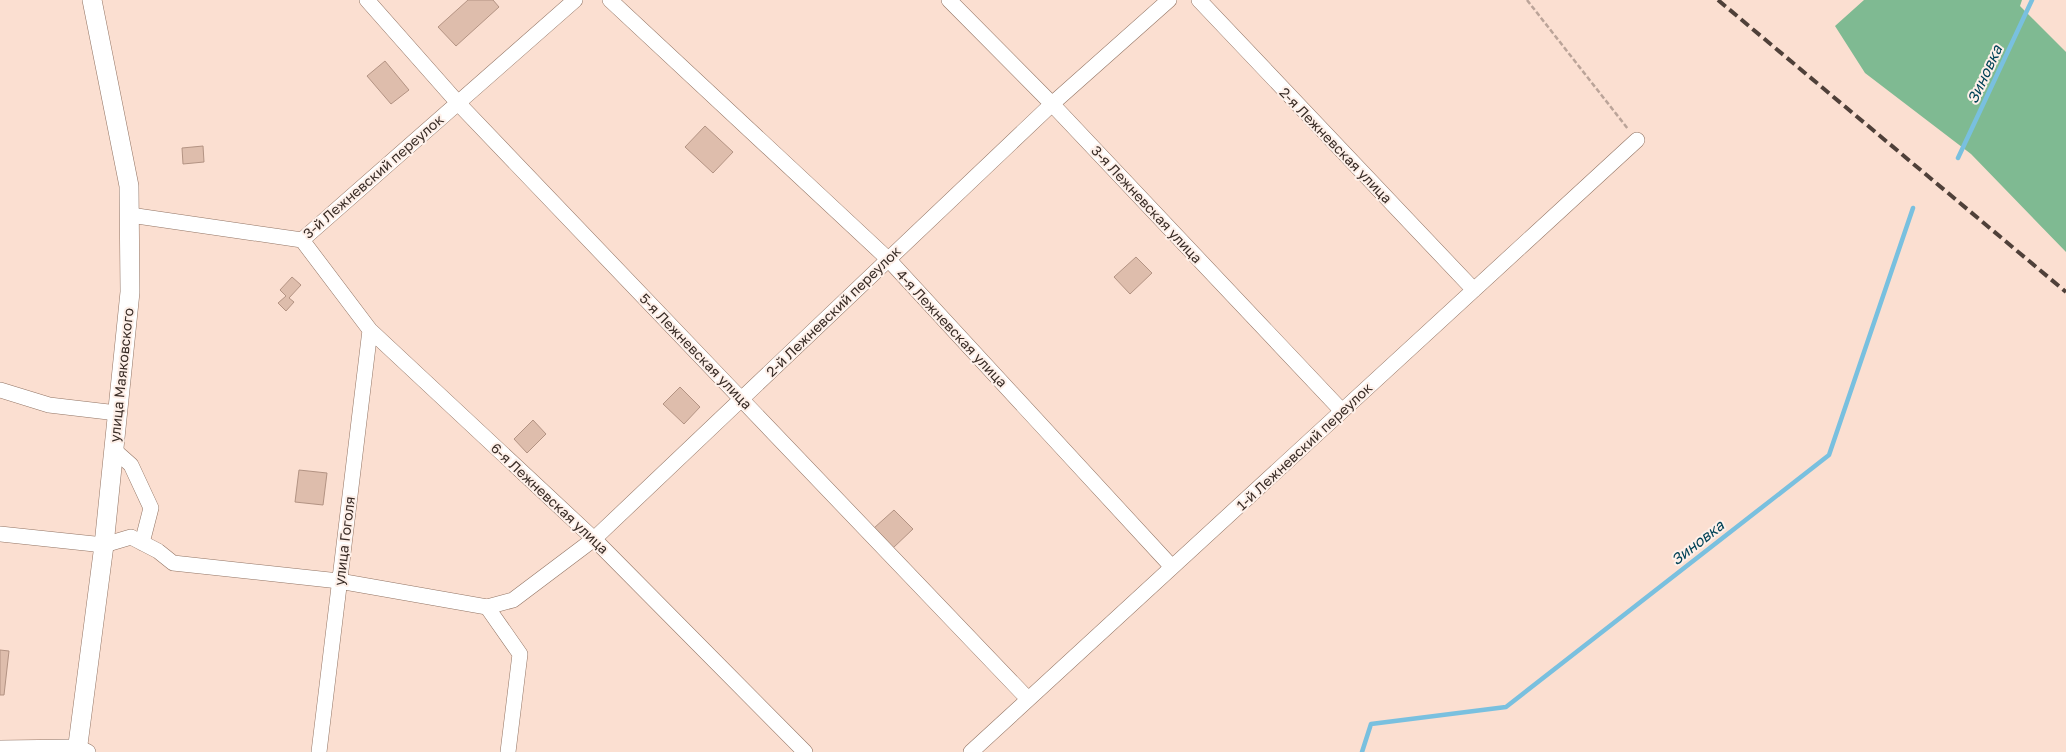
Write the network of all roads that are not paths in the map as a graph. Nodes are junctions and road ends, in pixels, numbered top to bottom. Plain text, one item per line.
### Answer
1 (92, 0) edge
2 (367, 0) edge
3 (575, 0) edge
4 (610, 0) edge
5 (949, 0) edge
6 (1170, 0) edge
7 (1198, 0) edge
8 (458, 103) junction
9 (1052, 104) junction
10 (1636, 140) road end
11 (130, 215) junction
12 (302, 240) junction
13 (888, 259) junction
14 (1474, 290) junction
15 (370, 330) junction
16 (0, 390) edge
17 (742, 398) junction
18 (1342, 411) junction
19 (117, 413) junction
20 (113, 450) junction
21 (0, 534) edge
22 (594, 539) junction
23 (142, 543) junction
24 (104, 545) junction
25 (1172, 567) junction
26 (339, 581) junction
27 (487, 607) junction
28 (1028, 700) junction
29 (0, 748) edge
30 (81, 750) edge
31 (319, 752) edge
32 (508, 752) edge
33 (805, 752) edge
34 (970, 752) edge

1 - 11 main road, улица Маяковского
2 - 8 street, 5-я Лежневская улица
3 - 8 street, 3-й Лежневский переулок
4 - 13 street, 4-я Лежневская улица
5 - 9 street, 3-я Лежневская улица
6 - 9 street, 2-й Лежневский переулок
7 - 14 street, 2-я Лежневская улица
8 - 12 street, 3-й Лежневский переулок
8 - 17 street, 5-я Лежневская улица
9 - 13 street, 2-й Лежневский переулок
9 - 18 street, 3-я Лежневская улица
10 - 14 street, 1-й Лежневский переулок
11 - 12 street, 3-й Лежневский переулок
11 - 19 main road, улица Маяковского
12 - 15 street, 6-я Лежневская улица
13 - 17 street, 2-й Лежневский переулок
13 - 25 street, 4-я Лежневская улица
14 - 18 street, 1-й Лежневский переулок
15 - 22 street, 6-я Лежневская улица
15 - 26 street, улица Гоголя
16 - 19 street
17 - 22 street, 2-й Лежневский переулок
17 - 28 street, 5-я Лежневская улица
18 - 25 street, 1-й Лежневский переулок
19 - 20 main road, улица Маяковского
20 - 23 street
20 - 24 main road, улица Маяковского
21 - 24 street
22 - 27 street, 2-й Лежневский переулок
22 - 33 street, 6-я Лежневская улица
23 - 24 street
23 - 26 street
24 - 30 main road, улица Маяковского
25 - 28 street, 1-й Лежневский переулок
26 - 27 street
26 - 31 street, улица Гоголя
27 - 32 street
28 - 34 street, 1-й Лежневский переулок
29 - 30 street

